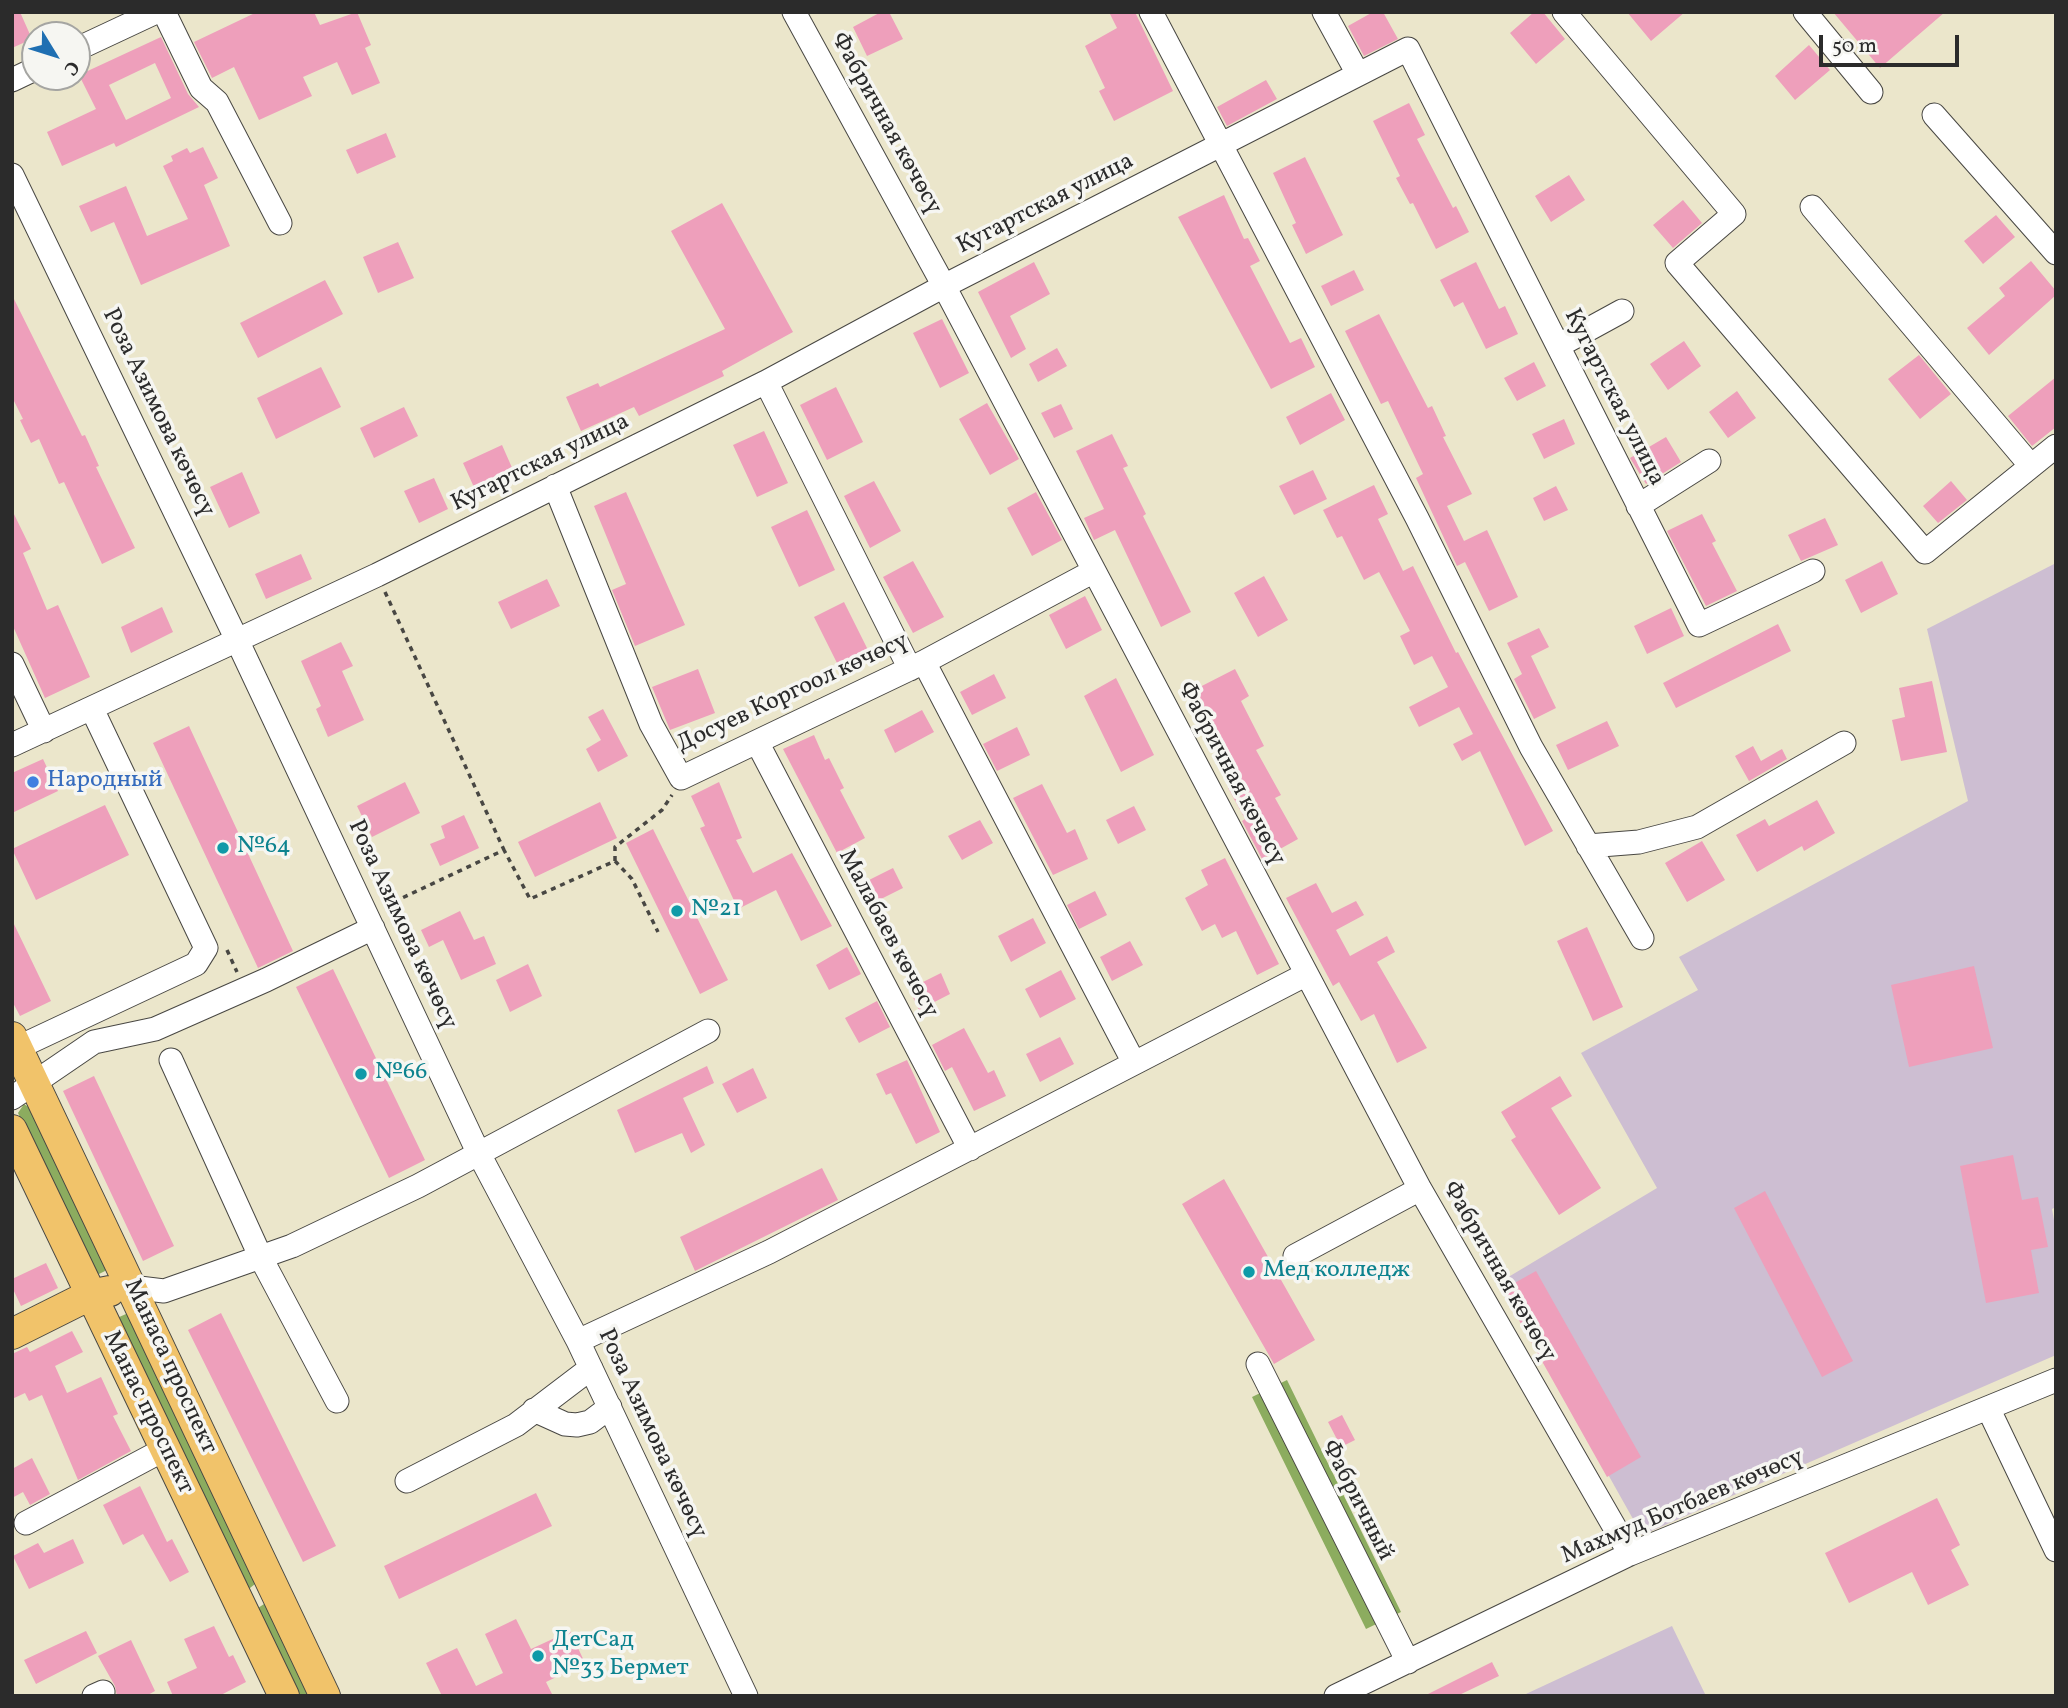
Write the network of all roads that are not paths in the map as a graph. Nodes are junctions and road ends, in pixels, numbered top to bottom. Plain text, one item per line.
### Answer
1 (156, 12) edge
2 (164, 12) edge
3 (794, 12) edge
4 (1151, 12) edge
5 (1324, 12) edge
6 (1564, 12) edge
7 (1805, 12) edge
8 (91, 43) edge
9 (1358, 74) junction
10 (1871, 92) dead end
11 (1934, 115) dead end
12 (1221, 146) junction
13 (12, 175) edge
14 (1812, 207) dead end
15 (280, 223) dead end
16 (2056, 253) edge
17 (944, 286) junction
18 (1622, 311) dead end
19 (1558, 346) junction
20 (766, 382) junction
21 (2056, 446) edge
22 (1709, 461) dead end
23 (2031, 466) junction
24 (555, 486) junction
25 (1638, 506) junction
26 (1813, 570) dead end
27 (1094, 571) junction
28 (237, 640) junction
29 (12, 664) edge
30 (917, 666) junction
31 (92, 709) junction
32 (44, 731) junction
33 (757, 742) junction
34 (1844, 743) dead end
35 (12, 745) edge
36 (1588, 846) junction
37 (370, 921) junction
38 (1642, 938) dead end
39 (1305, 975) junction
40 (708, 1031) dead end
41 (15, 1042) edge
42 (171, 1060) dead end
43 (1133, 1061) junction
44 (23, 1090) edge
45 (14, 1136) edge
46 (970, 1149) junction
47 (478, 1152) junction
48 (1420, 1189) junction
49 (1295, 1256) dead end
50 (261, 1258) junction
51 (131, 1287) junction
52 (90, 1295) junction
53 (12, 1334) edge
54 (578, 1341) junction
55 (1258, 1364) dead end
56 (591, 1368) junction
57 (2056, 1380) edge
58 (337, 1401) dead end
59 (610, 1407) junction
60 (534, 1410) junction
61 (1989, 1410) junction
62 (164, 1449) junction
63 (407, 1481) dead end
64 (26, 1523) dead end
65 (2056, 1550) edge
66 (1630, 1554) junction
67 (274, 1588) junction
68 (240, 1605) junction
69 (1408, 1662) junction
70 (284, 1696) edge
71 (325, 1696) edge
72 (746, 1696) edge
73 (1336, 1696) edge

1 - 8 street
2 - 15 street
3 - 17 street, Фабричная көчөсү
4 - 12 street
5 - 9 street
6 - 23 street
7 - 10 street
9 - 12 street, Кугартская улица
9 - 19 street, Кугартская улица
11 - 16 street
12 - 17 street, Кугартская улица
12 - 36 street
13 - 28 street, Роза Азимова көчөсү
14 - 23 street
17 - 20 street, Кугартская улица
17 - 27 street, Фабричная көчөсү
18 - 19 street
19 - 25 street, Кугартская улица
20 - 24 street, Кугартская улица
20 - 30 street
21 - 23 street
22 - 25 street
24 - 28 street, Кугартская улица
24 - 33 street, Досуев Коргоол көчөсү
25 - 26 street, Кугартская улица
27 - 30 street, Досуев Коргоол көчөсү
27 - 39 street, Фабричная көчөсү
28 - 31 street, Кугартская улица
28 - 37 street, Роза Азимова көчөсү
29 - 32 street
30 - 33 street, Досуев Коргоол көчөсү
30 - 43 street
31 - 32 street, Кугартская улица
31 - 41 street
32 - 35 street, Кугартская улица
33 - 46 street, Малабаев көчөсү
34 - 36 street
36 - 38 street
37 - 44 street
37 - 47 street, Роза Азимова көчөсү
39 - 43 street
39 - 48 street, Фабричная көчөсү
40 - 47 street
41 - 44 main road, Манаса проспект
42 - 50 street
43 - 46 street
44 - 51 main road, Манаса проспект
45 - 52 main road, Манас проспект
46 - 54 street
47 - 50 street
47 - 54 street, Роза Азимова көчөсү
48 - 49 street
48 - 66 street, Фабричная көчөсү
50 - 51 street
50 - 58 street
51 - 52 main road
51 - 67 main road, Манаса проспект
52 - 53 main road
52 - 62 main road, Манас проспект
54 - 56 street, Роза Азимова көчөсү
55 - 69 street, Фабричный
56 - 59 street, Роза Азимова көчөсү
56 - 60 street
57 - 61 street, Махмуд Ботбаев көчөсү
59 - 60 street
59 - 72 street, Роза Азимова көчөсү
60 - 63 street
61 - 65 street
61 - 66 street, Махмуд Ботбаев көчөсү
62 - 64 street
62 - 68 main road, Манас проспект
66 - 69 street, Махмуд Ботбаев көчөсү
67 - 68 main road
67 - 71 main road, Манаса проспект
68 - 70 main road, Манас проспект
69 - 73 street, Махмуд Ботбаев көчөсү

